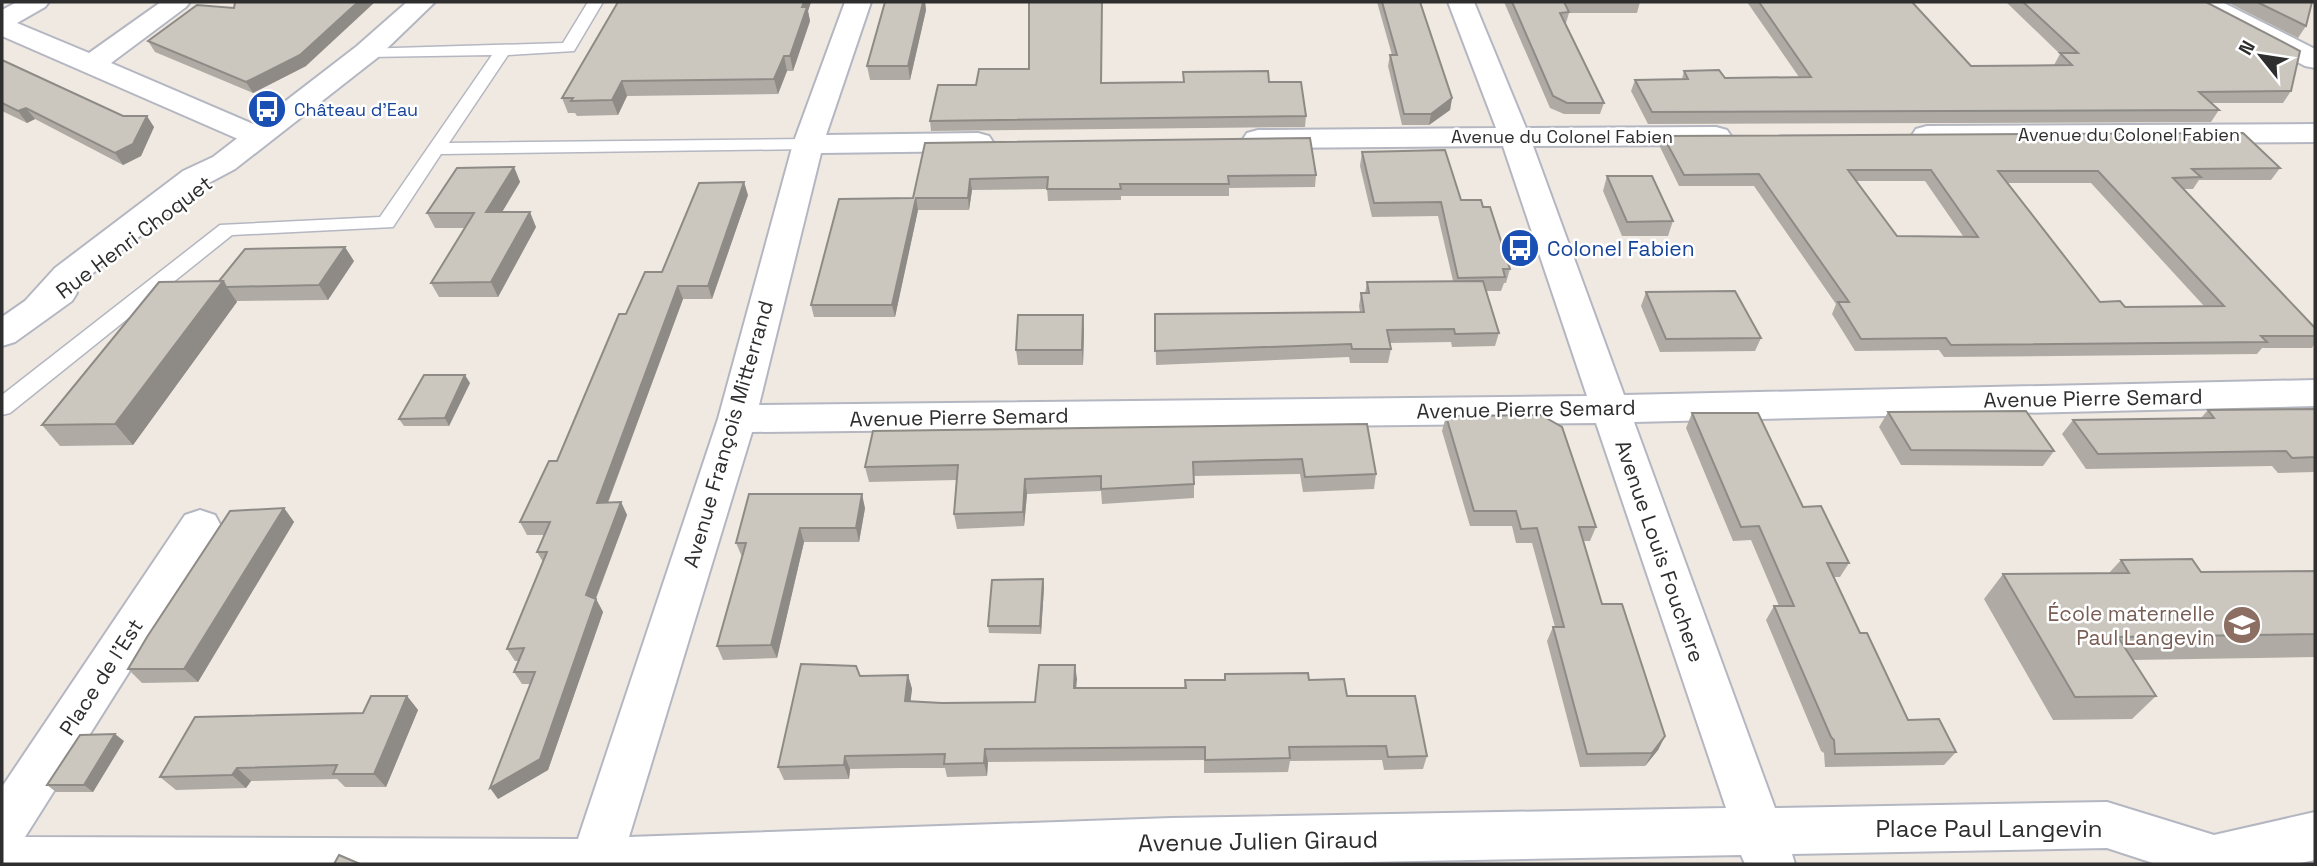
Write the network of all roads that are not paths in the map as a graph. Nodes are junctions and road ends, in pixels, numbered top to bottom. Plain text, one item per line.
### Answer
1 (36, 2) edge
2 (177, 2) edge
3 (422, 2) edge
4 (595, 2) edge
5 (858, 2) edge
6 (1461, 2) edge
7 (2203, 2) edge
8 (2, 20) edge
9 (2, 26) edge
10 (503, 50) junction
11 (367, 52) junction
12 (2315, 60) edge
13 (92, 64) junction
14 (2315, 133) edge
15 (1750, 135) edge
16 (1903, 135) edge
17 (256, 136) junction
18 (1514, 136) junction
19 (1224, 140) edge
20 (1002, 142) edge
21 (808, 144) junction
22 (437, 149) junction
23 (2, 334) edge
24 (2315, 393) edge
25 (2, 407) edge
26 (1609, 409) junction
27 (737, 419) junction
28 (200, 526) dead end
29 (2, 829) edge
30 (2315, 835) edge
31 (1764, 847) edge
32 (2, 861) edge
33 (2217, 862) edge
34 (595, 864) edge

1 - 8 street
2 - 13 street
3 - 11 street, Rue Henri Choquet
4 - 10 lane
5 - 21 street, Avenue François Mitterrand
6 - 18 street, Avenue Louis Fouchere
7 - 12 street
9 - 13 street
10 - 11 lane
10 - 22 lane
11 - 17 street, Rue Henri Choquet
13 - 17 street
14 - 16 street, Avenue du Colonel Fabien
15 - 18 street, Avenue du Colonel Fabien
17 - 23 street, Rue Henri Choquet
18 - 19 street, Avenue du Colonel Fabien
18 - 26 street, Avenue Louis Fouchere
20 - 21 street
21 - 22 lane
21 - 27 street, Avenue François Mitterrand
22 - 25 lane
24 - 26 street, Avenue Pierre Semard
26 - 27 street, Avenue Pierre Semard
26 - 31 street, Avenue Louis Fouchere
27 - 34 street, Avenue François Mitterrand
28 - 29 street, Place de l'Est
30 - 33 street, Place Paul Langevin
31 - 33 street, Place Paul Langevin
31 - 34 street, Avenue Julien Giraud
32 - 34 street, Avenue Julien Giraud

